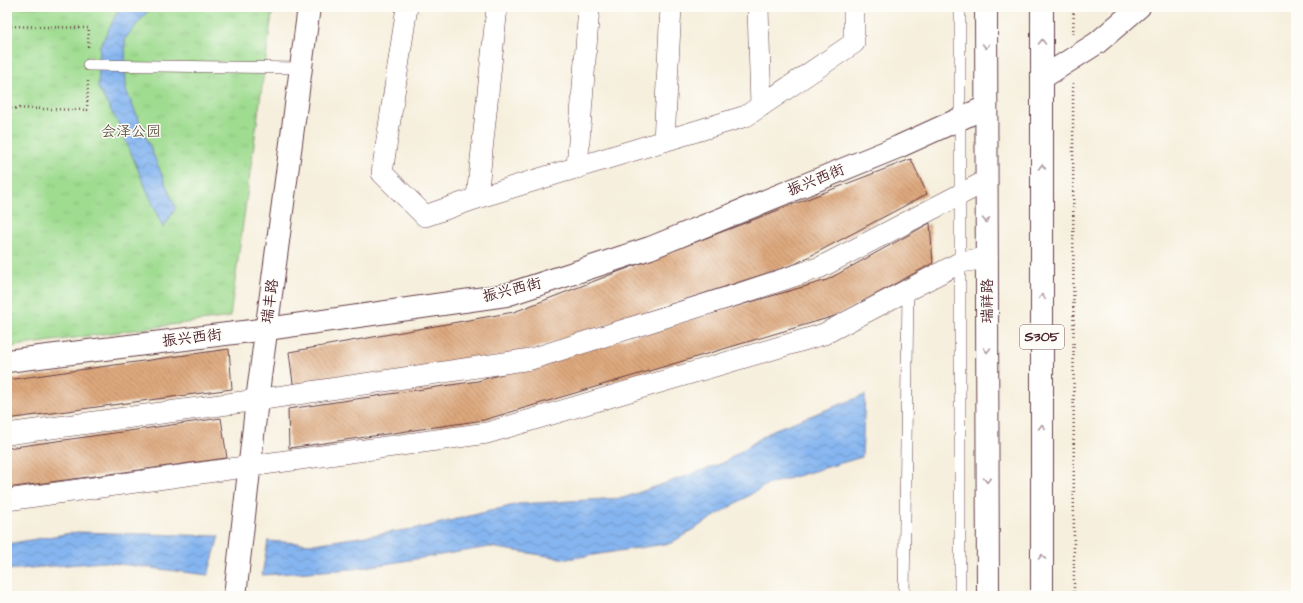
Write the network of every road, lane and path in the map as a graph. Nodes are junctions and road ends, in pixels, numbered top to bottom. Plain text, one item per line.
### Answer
1 (309, 7) edge
2 (407, 7) edge
3 (497, 7) edge
4 (589, 7) edge
5 (671, 7) edge
6 (758, 7) edge
7 (854, 7) edge
8 (960, 7) edge
9 (986, 7) edge
10 (1042, 7) edge
11 (1074, 7) edge
12 (1139, 7) edge
13 (7, 26) edge
14 (1073, 58) junction
15 (93, 66) junction
16 (301, 68) junction
17 (1042, 78) junction
18 (761, 106) junction
19 (986, 107) junction
20 (7, 108) edge
21 (961, 119) junction
22 (664, 141) junction
23 (577, 168) junction
24 (986, 181) junction
25 (960, 193) junction
26 (477, 198) junction
27 (987, 258) junction
28 (961, 262) junction
29 (908, 290) junction
30 (267, 329) junction
31 (7, 361) edge
32 (257, 400) junction
33 (7, 434) edge
34 (250, 467) junction
35 (7, 500) edge
36 (234, 596) edge
37 (904, 596) edge
38 (960, 596) edge
39 (988, 596) edge
40 (1042, 596) edge
41 (1074, 596) edge

1 - 16 street, 瑞丰路
2 - 26 street
3 - 26 street
4 - 23 street
5 - 22 street
6 - 18 street
7 - 18 street
8 - 21 lane
9 -> 19 street, 瑞祥路
17 -> 10 street, S305
11 - 14 path
12 - 14 street
13 - 15 path
14 - 17 street
14 - 41 path
15 - 16 lane
15 - 20 path
16 - 30 street, 瑞丰路
40 -> 17 street, S305
18 - 22 street
19 - 21 street, 振兴西街
19 - 24 street, 瑞祥路
21 - 25 lane
21 - 30 street, 振兴西街
22 - 23 street
23 - 26 street
24 - 25 street
24 -> 27 street, 瑞祥路
25 - 28 lane
25 - 32 street
27 - 28 street
27 -> 39 street, 瑞祥路
28 - 29 street
28 - 38 lane
29 - 34 street
29 - 37 lane
30 - 31 street, 振兴西街
30 - 32 street, 瑞丰路
32 - 33 street
32 - 34 street, 瑞丰路
34 - 35 street
34 - 36 street, 瑞丰路

